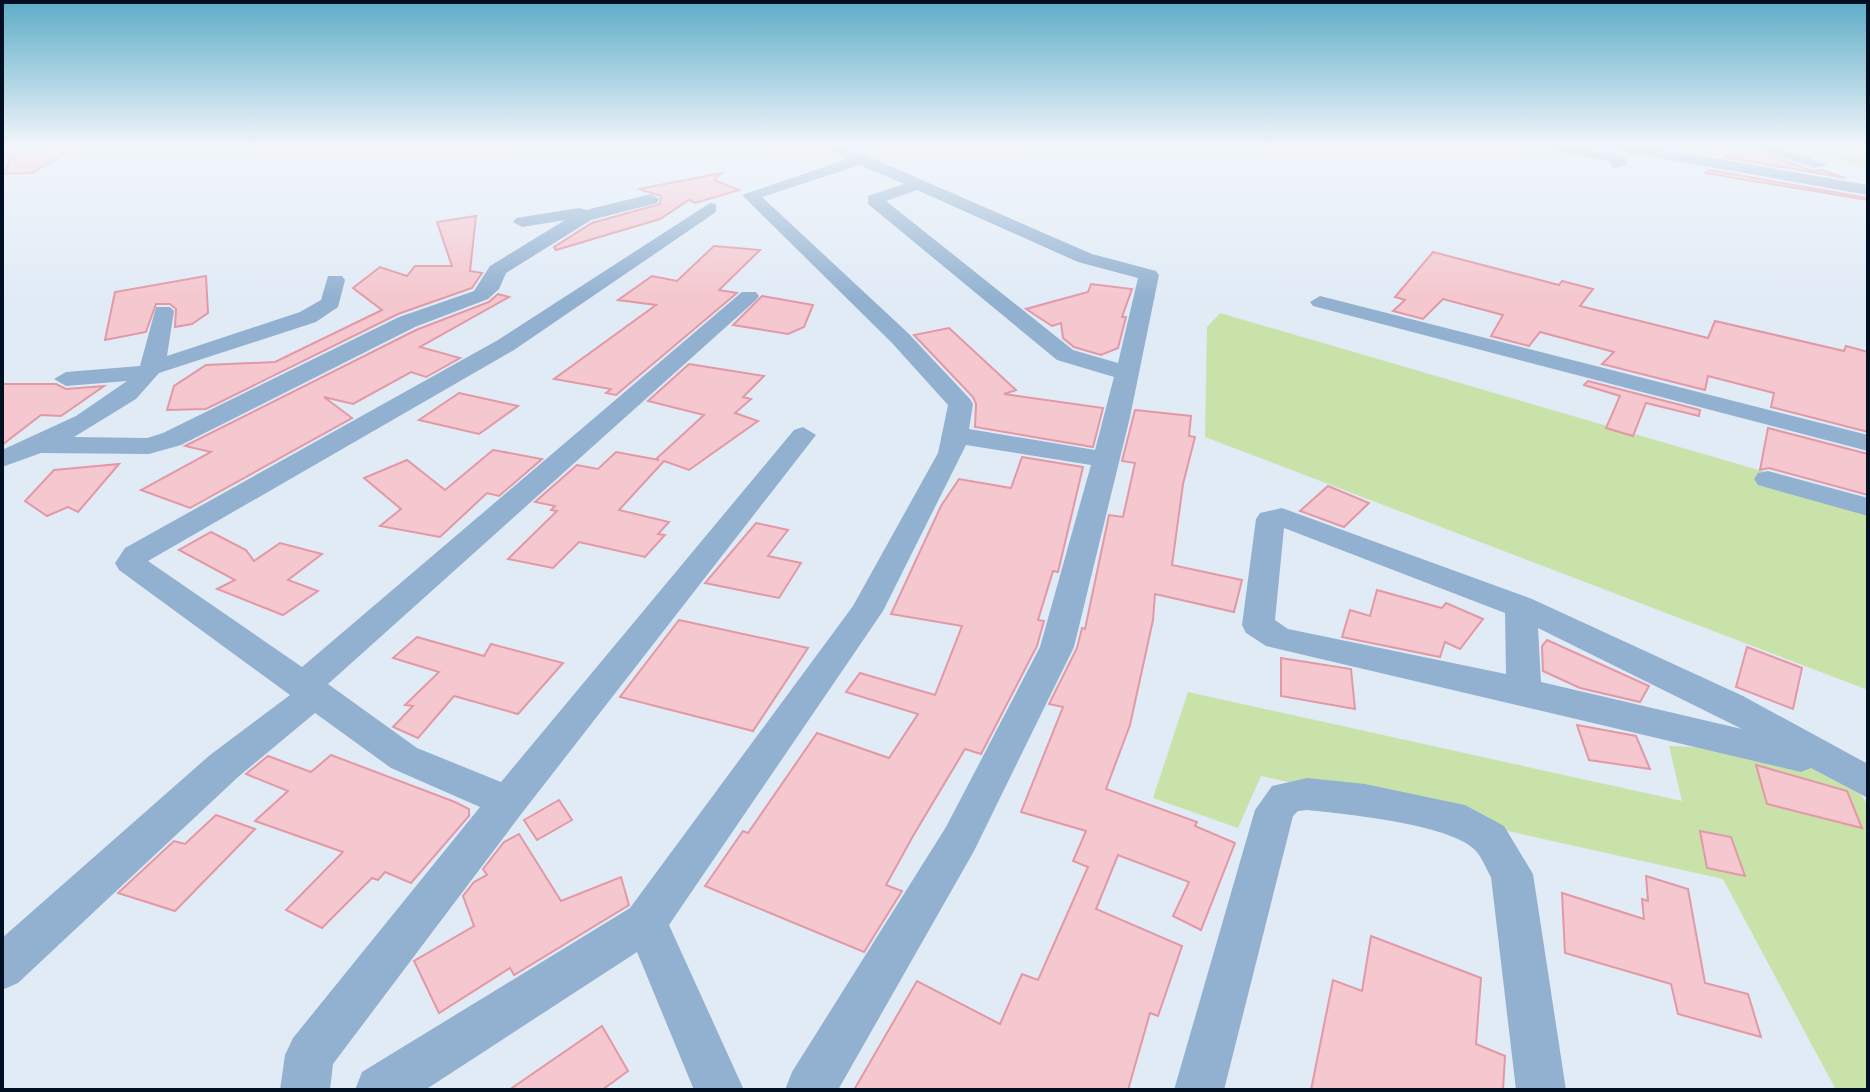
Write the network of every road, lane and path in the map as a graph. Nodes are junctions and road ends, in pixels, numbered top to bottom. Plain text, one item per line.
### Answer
1 (751, 196) edge
2 (885, 196) edge
3 (946, 196) edge
4 (651, 199) dead end
5 (710, 208) dead end
6 (601, 210) junction
7 (522, 222) dead end
8 (335, 280) dead end
9 (749, 296) dead end
10 (1320, 302) dead end
11 (163, 311) dead end
12 (149, 370) junction
13 (1127, 373) junction
14 (66, 379) dead end
15 (803, 435) dead end
16 (955, 435) junction
17 (1868, 443) edge
18 (41, 445) junction
19 (2, 459) edge
20 (1106, 460) junction
21 (1768, 479) dead end
22 (1868, 507) edge
23 (1521, 607) junction
24 (310, 689) junction
25 (1524, 691) junction
26 (1853, 774) edge
27 (508, 802) junction
28 (646, 922) junction
29 (2, 968) edge
30 (305, 1090) edge
31 (380, 1090) edge
32 (719, 1090) edge
33 (810, 1090) edge
34 (1199, 1090) edge
35 (1541, 1090) edge

1 - 16 street
2 - 13 street
3 - 13 street
4 - 6 street
5 - 24 street
6 - 7 street
6 - 18 street
8 - 12 street
9 - 24 street
10 - 17 street
11 - 12 street
12 - 14 street
12 - 18 street
13 - 20 street
15 - 27 street
16 - 20 street
16 - 28 street
18 - 19 street
20 - 33 street
21 - 22 street
23 - 25 street
23 - 25 street
23 - 26 street
24 - 27 street
24 - 29 street
25 - 26 street
27 - 30 street
28 - 31 street
28 - 32 street
34 - 35 street

